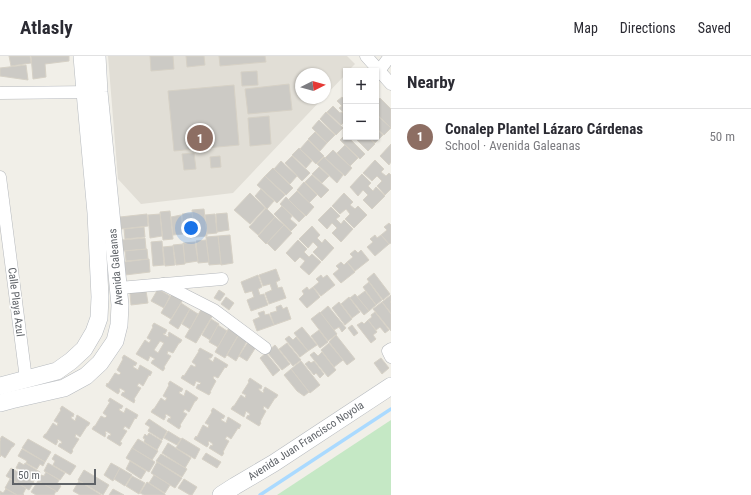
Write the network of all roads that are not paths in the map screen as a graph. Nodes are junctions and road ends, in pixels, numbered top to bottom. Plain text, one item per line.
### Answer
1 (82, 56) edge
2 (97, 56) edge
3 (366, 56) edge
4 (390, 56) edge
5 (376, 68) edge
6 (379, 71) joint
7 (391, 84) edge
8 (92, 92) junction
9 (0, 93) edge
10 (0, 177) edge
11 (104, 212) junction
12 (222, 278) dead end
13 (163, 284) junction
14 (119, 288) junction
15 (265, 348) dead end
16 (391, 349) edge
17 (391, 357) edge
18 (26, 379) junction
19 (0, 386) edge
20 (391, 386) edge
21 (0, 404) edge
22 (221, 495) edge

1 - 8 street, Avenida Galeanas
2 - 8 street, Avenida Galeanas
3 - 5 street
4 - 6 street
6 - 7 street
8 - 9 street
8 - 11 street, Avenida Galeanas
10 - 18 street, Calle Playa Azul
11 - 14 street, Avenida Galeanas
11 - 18 street, Avenida Galeanas
12 - 13 street
13 - 14 street
13 - 15 street
14 - 21 street, Avenida Galeanas
16 - 17 street
18 - 19 street, Avenida Galeanas
20 - 22 street, Avenida Juan Francisco Noyola

